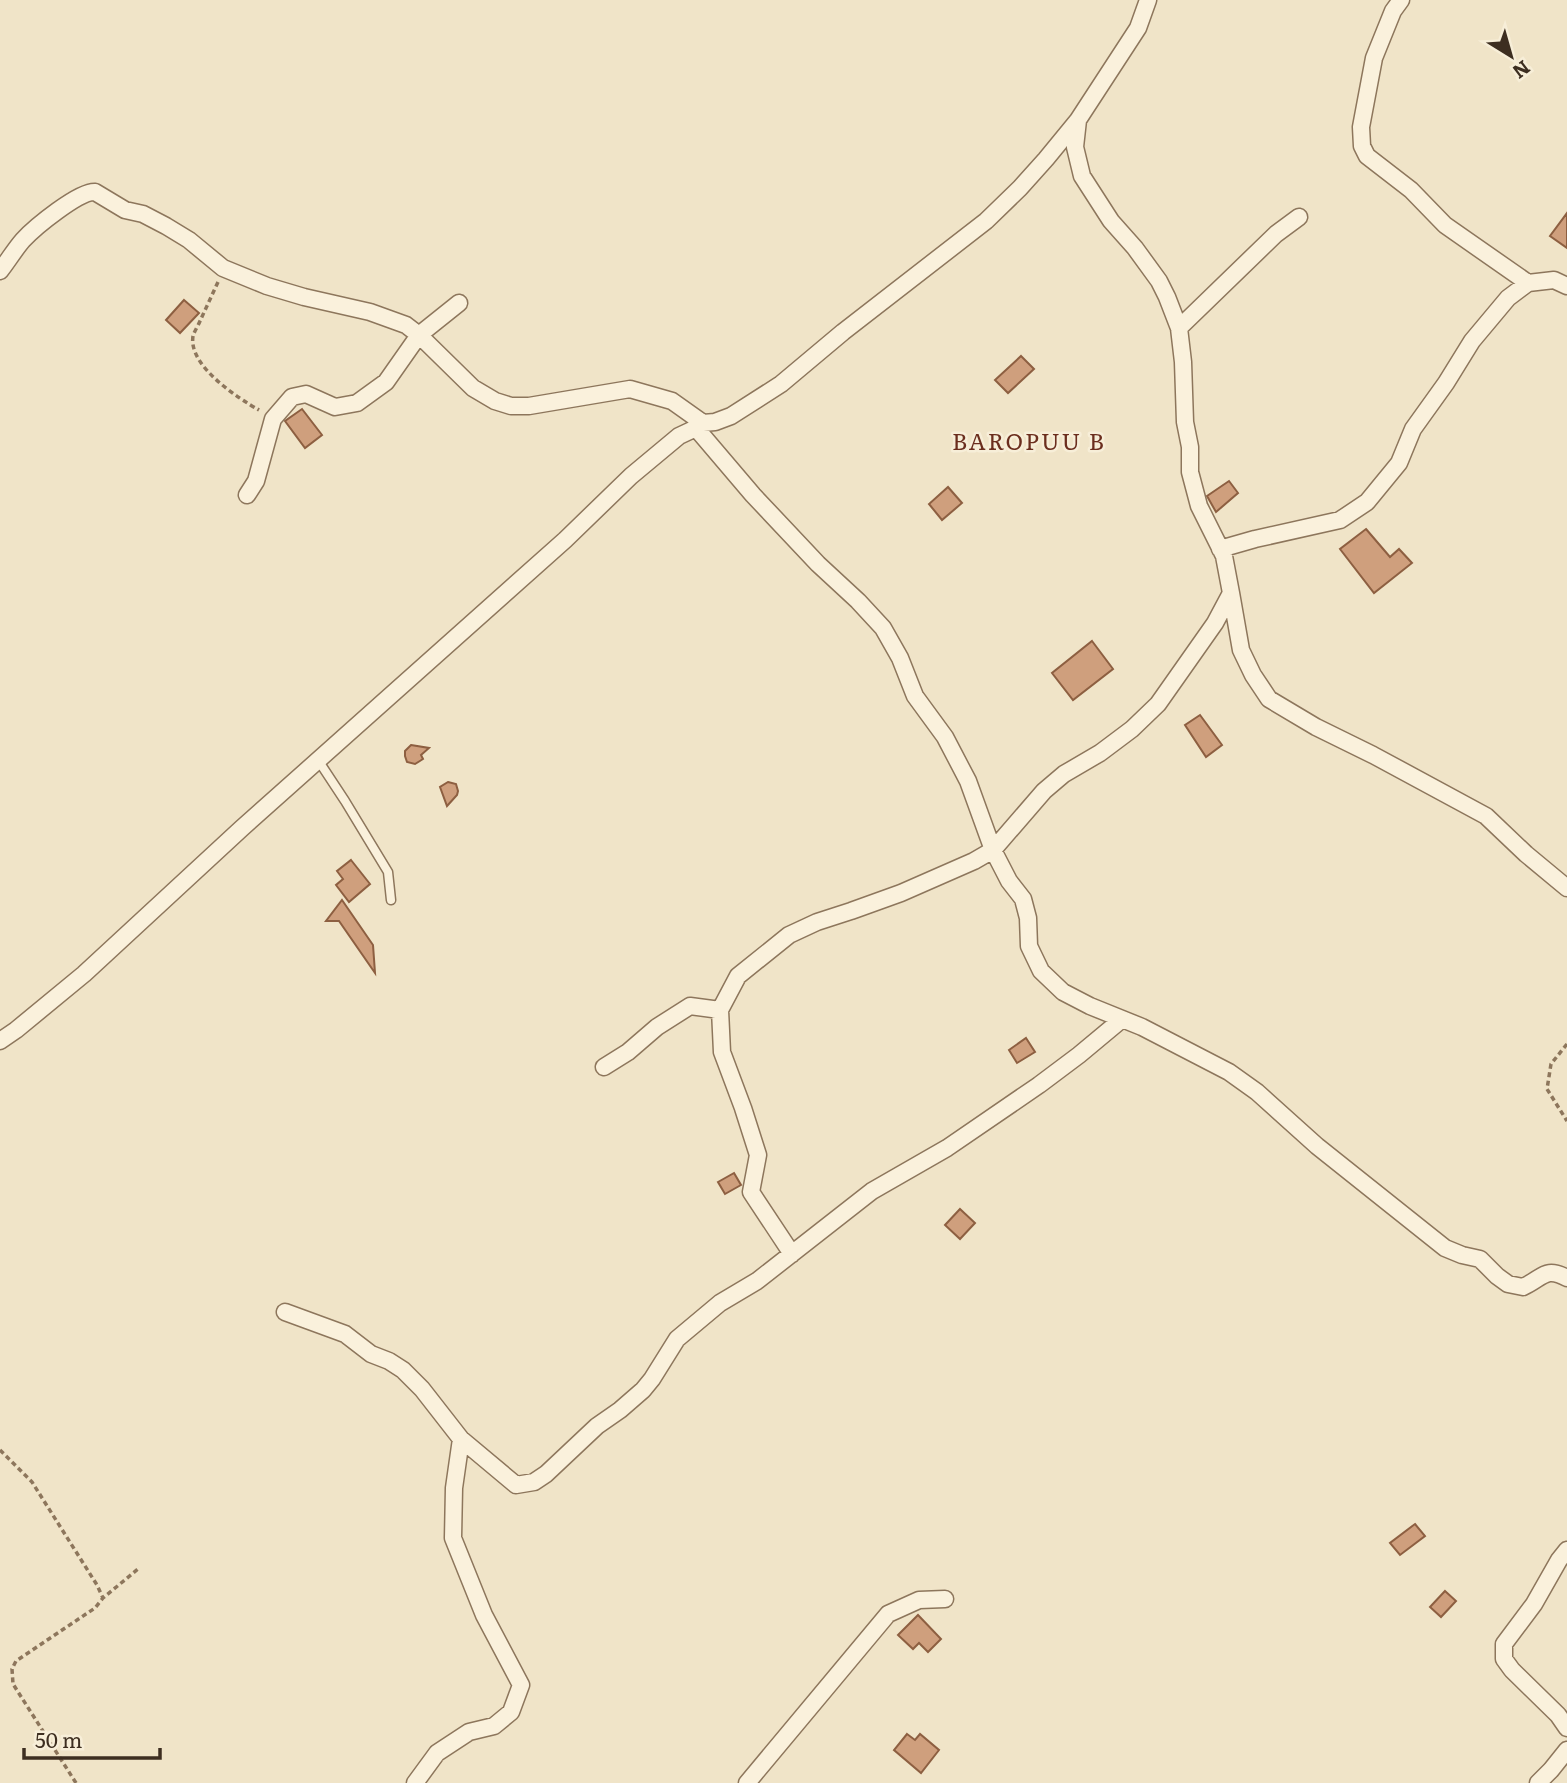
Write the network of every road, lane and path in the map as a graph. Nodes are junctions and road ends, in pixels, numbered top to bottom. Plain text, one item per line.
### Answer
1 (1147, 0) edge
2 (1401, 0) edge
3 (1078, 120) junction
4 (1299, 217) dead end
5 (6, 254) edge
6 (223, 268) junction
7 (0, 271) edge
8 (1528, 282) junction
9 (1566, 284) edge
10 (459, 303) dead end
11 (1179, 328) junction
12 (419, 335) junction
13 (272, 419) junction
14 (699, 426) junction
15 (247, 495) dead end
16 (1220, 549) junction
17 (1231, 593) junction
18 (318, 760) junction
19 (993, 850) junction
20 (1567, 888) edge
21 (391, 900) dead end
22 (720, 1010) junction
23 (1121, 1020) junction
24 (0, 1041) edge
25 (1567, 1044) edge
26 (604, 1067) dead end
27 (1567, 1121) edge
28 (792, 1254) junction
29 (1567, 1278) edge
30 (285, 1312) dead end
31 (461, 1439) junction
32 (0, 1450) edge
33 (1567, 1550) edge
34 (138, 1569) dead end
35 (103, 1598) junction
36 (945, 1599) dead end
37 (1567, 1728) edge
38 (1567, 1750) edge
39 (76, 1783) edge
40 (415, 1783) edge
41 (747, 1783) edge
42 (1538, 1783) edge

1 - 3 street
2 - 8 street
3 - 11 street
3 - 14 street
4 - 11 street
5 - 6 street
5 - 7 street
6 - 12 street
6 - 13 path
8 - 9 street
8 - 16 street
10 - 12 street
11 - 16 street
12 - 13 street
12 - 14 street
13 - 15 street
14 - 18 street
14 - 19 street
16 - 17 street
17 - 19 street
17 - 20 street
18 - 21 lane
18 - 24 street
19 - 22 street
19 - 23 street
22 - 26 street
22 - 28 street
23 - 28 street
23 - 29 street
25 - 27 path
28 - 31 street
30 - 31 street
31 - 40 street
32 - 35 path
33 - 37 street
34 - 35 path
35 - 39 path
36 - 41 street
38 - 42 street

